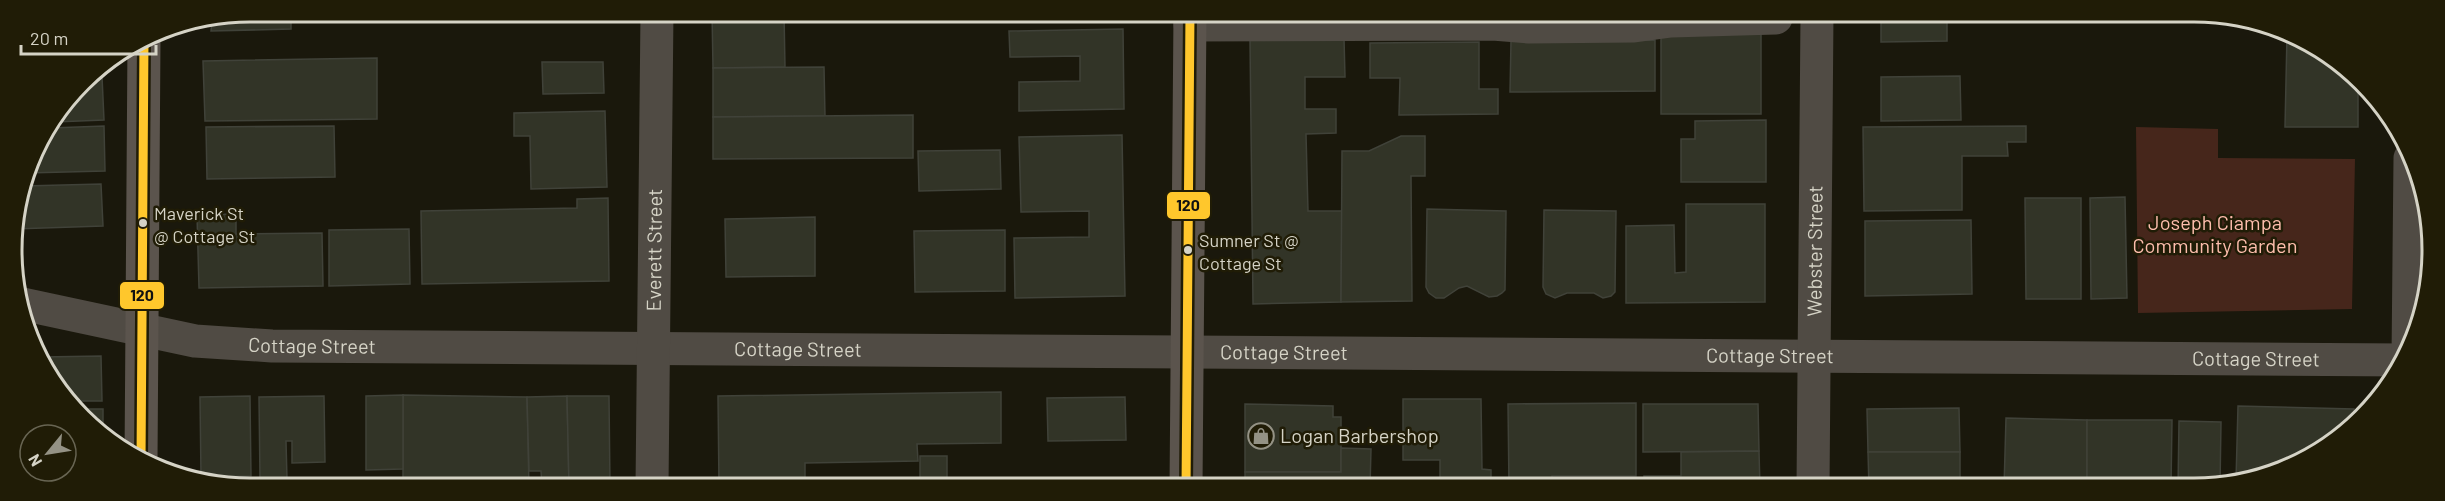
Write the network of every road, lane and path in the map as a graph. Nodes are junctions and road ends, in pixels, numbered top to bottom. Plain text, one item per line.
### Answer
1 (657, 22) edge
2 (1190, 22) edge
3 (1372, 22) edge
4 (1664, 22) edge
5 (1817, 22) edge
6 (144, 49) edge
7 (2410, 176) edge
8 (29, 305) edge
9 (142, 328) junction
10 (2407, 331) edge
11 (654, 348) junction
12 (1188, 352) junction
13 (1814, 356) junction
14 (2395, 358) edge
15 (141, 451) edge
16 (652, 478) edge
17 (1186, 478) edge
18 (1813, 478) edge

1 - 11 street, Everett Street
2 - 12 main road
3 - 4 street
5 - 13 street, Webster Street
6 - 9 main road
7 - 10 street
8 - 9 street, Cottage Street
9 - 11 street, Cottage Street
9 - 15 main road
11 - 12 street, Cottage Street
11 - 16 street, Everett Street
12 - 13 street, Cottage Street
12 - 17 main road
13 - 14 street, Cottage Street
13 - 18 street, Webster Street

